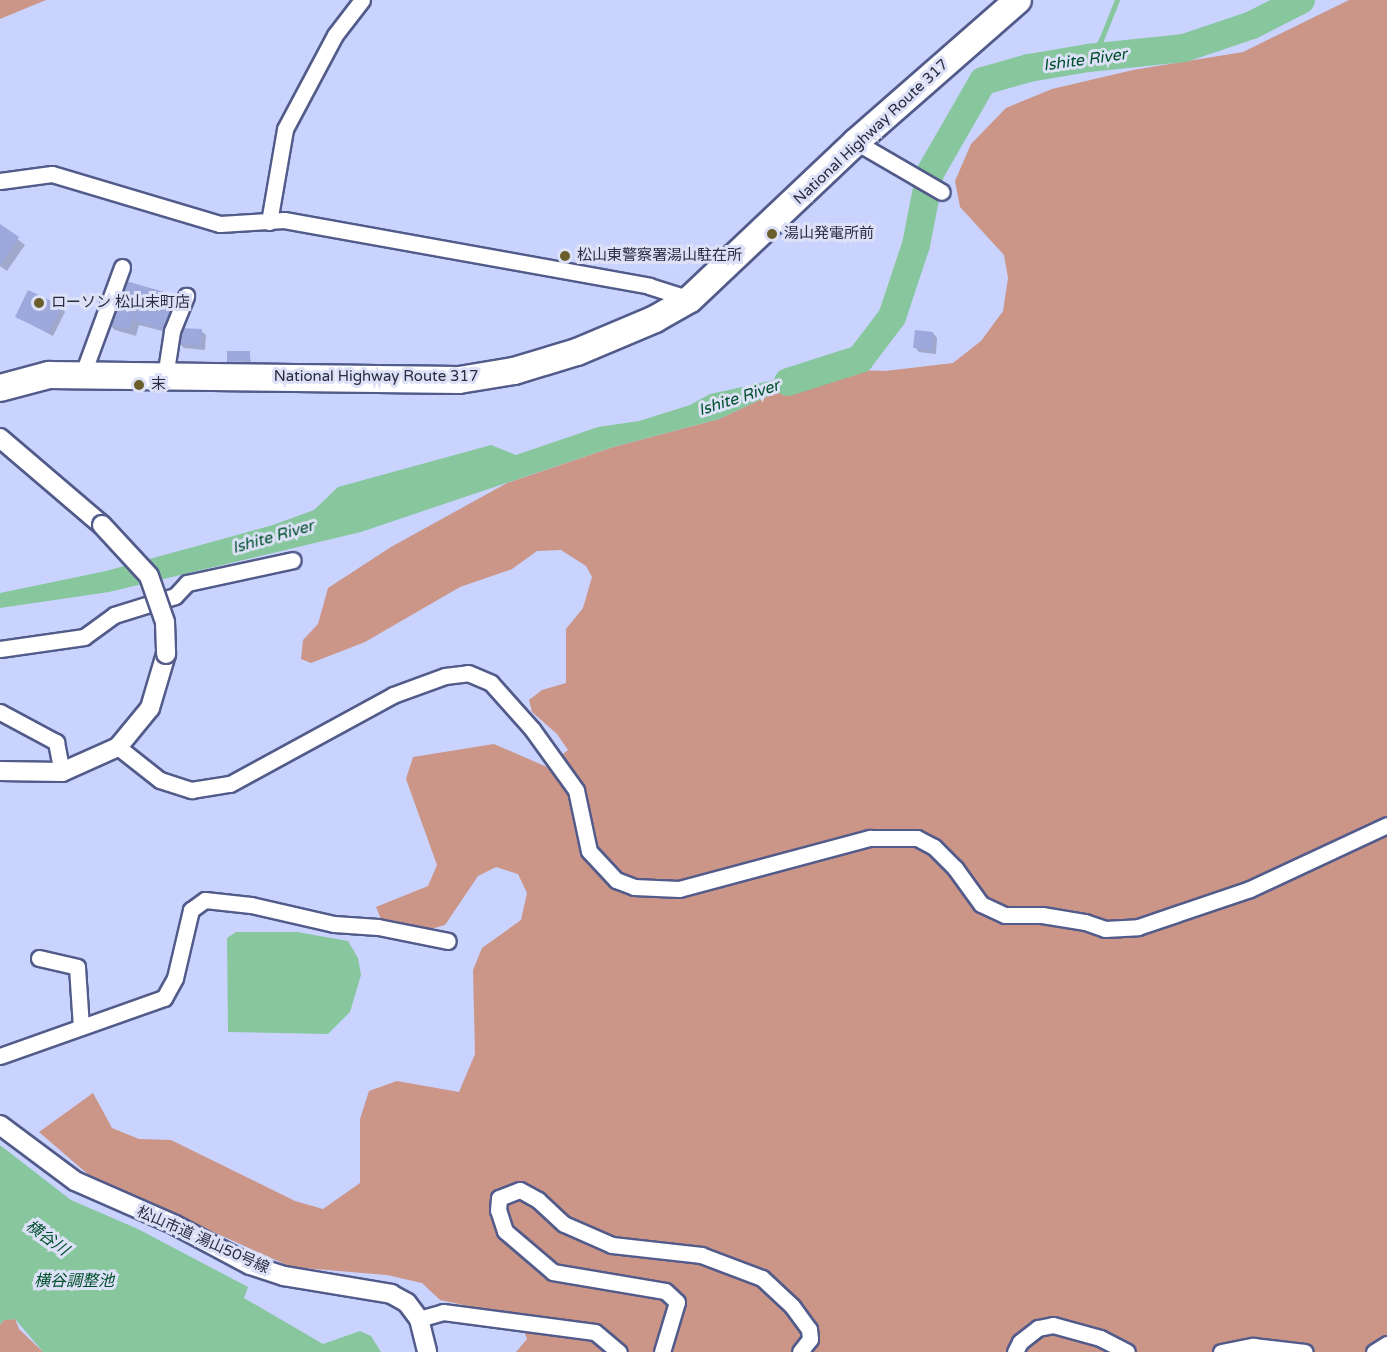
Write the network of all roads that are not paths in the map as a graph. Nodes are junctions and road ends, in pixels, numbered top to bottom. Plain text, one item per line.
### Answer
1 (362, 0) edge
2 (1018, 0) edge
3 (856, 142) junction
4 (0, 182) edge
5 (942, 192) dead end
6 (269, 222) junction
7 (122, 267) dead end
8 (186, 296) dead end
9 (690, 299) junction
10 (82, 376) junction
11 (165, 377) junction
12 (0, 388) edge
13 (0, 438) edge
14 (294, 560) dead end
15 (0, 648) edge
16 (0, 712) edge
17 (118, 747) junction
18 (0, 771) edge
19 (62, 772) junction
20 (1387, 825) edge
21 (448, 941) dead end
22 (39, 958) dead end
23 (81, 1027) junction
24 (0, 1056) edge
25 (0, 1125) edge
26 (419, 1319) junction
27 (1387, 1344) edge
28 (427, 1352) edge
29 (619, 1352) edge
30 (662, 1352) edge
31 (800, 1352) edge
32 (1015, 1352) edge
33 (1127, 1352) edge
34 (1221, 1352) edge
35 (1305, 1352) edge
36 (1374, 1352) edge

1 - 6 street
2 - 3 highway, National Highway Route 317
3 - 5 street
3 - 9 highway, National Highway Route 317
4 - 6 street
6 - 9 street
7 - 10 street
8 - 11 street
9 - 11 highway, National Highway Route 317
10 - 11 highway, National Highway Route 317
10 - 12 highway, National Highway Route 317
13 - 17 street, bridge
14 - 15 street
16 - 19 street
17 - 19 street
17 - 20 street
18 - 19 street
21 - 23 street
22 - 23 street
23 - 24 street
25 - 26 street, 松山市道 湯山50号線
26 - 28 street
26 - 29 street
27 - 36 street
30 - 31 street
32 - 33 street
34 - 35 street

